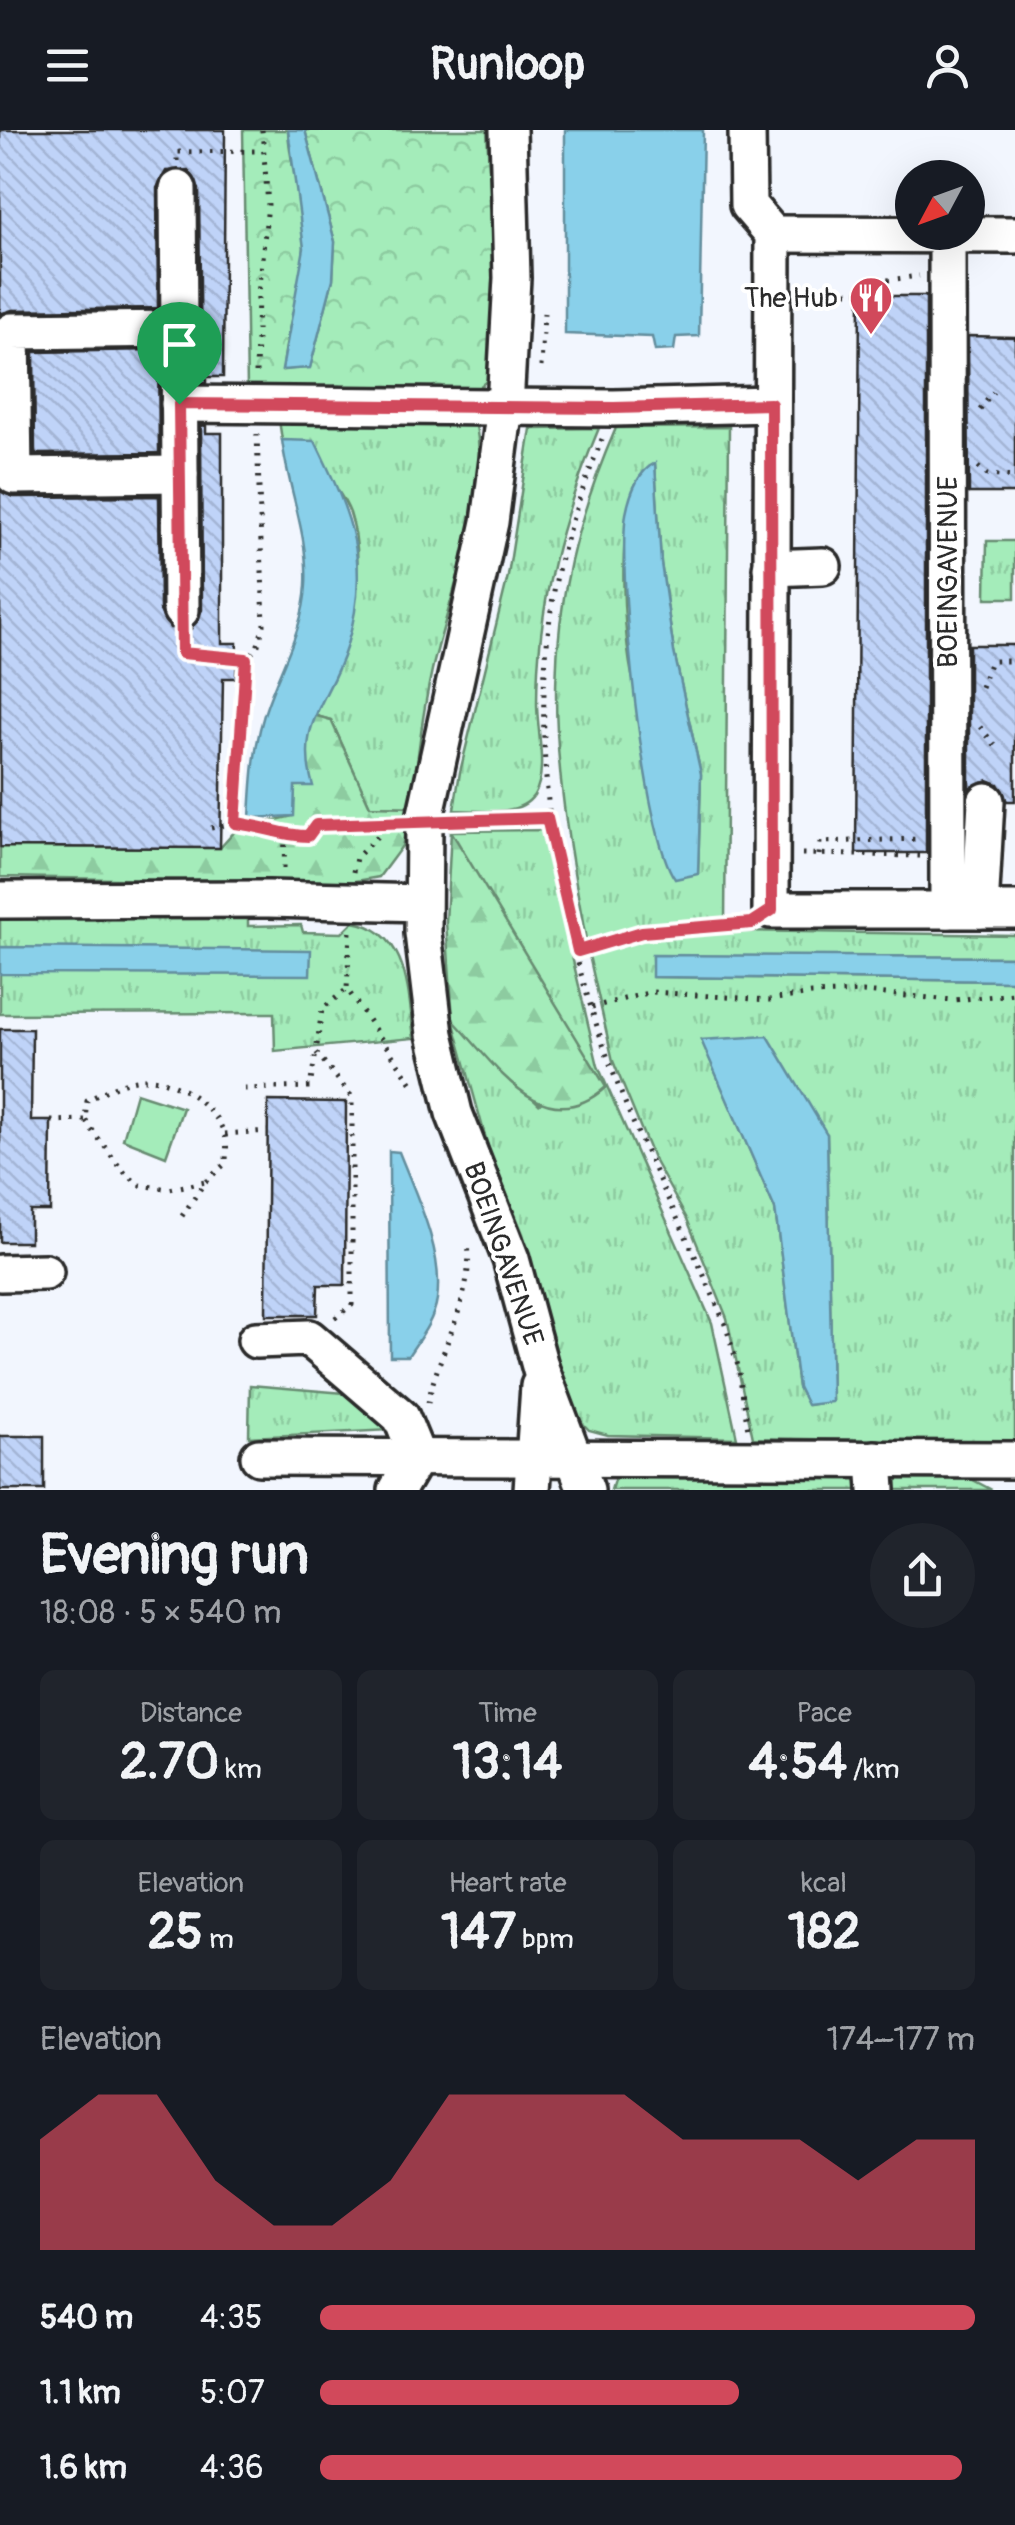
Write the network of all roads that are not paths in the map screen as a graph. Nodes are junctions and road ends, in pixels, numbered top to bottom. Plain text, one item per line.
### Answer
1 (508, 130) edge
2 (747, 130) edge
3 (178, 189) road end
4 (774, 234) junction
5 (895, 234) edge
6 (985, 235) edge
7 (1015, 235) edge
8 (947, 250) edge
9 (179, 328) junction
10 (179, 404) junction
11 (771, 404) junction
12 (505, 406) junction
13 (180, 474) junction
14 (823, 566) dead end
15 (771, 568) junction
16 (182, 610) road end
17 (986, 801) dead end
18 (0, 900) edge
19 (422, 904) junction
20 (981, 910) edge
21 (45, 1272) dead end
22 (0, 1273) edge
23 (256, 1340) dead end
24 (541, 1370) junction
25 (417, 1456) junction
26 (259, 1457) dead end
27 (572, 1457) junction
28 (1015, 1460) edge
29 (533, 1475) edge
30 (876, 1475) edge
31 (397, 1490) edge
32 (586, 1490) edge

1 - 12 street, BOEINGAVENUE
2 - 4 street
3 - 9 street
4 - 5 street
4 - 11 street
6 - 7 street
8 - 20 street, BOEINGAVENUE
9 - 10 street
9 - 13 street
10 - 12 street
10 - 13 street
11 - 12 street
11 - 15 street
12 - 19 street, BOEINGAVENUE
13 - 16 street
14 - 15 street
15 - 20 street
17 - 20 street
18 - 19 street
19 - 24 street, BOEINGAVENUE
21 - 22 street
23 - 25 street
24 - 27 street, BOEINGAVENUE
24 - 29 street, BOEINGAVENUE
25 - 26 street
25 - 29 street
25 - 31 street
27 - 29 street
27 - 30 street
27 - 32 street, BOEINGAVENUE
28 - 30 street

